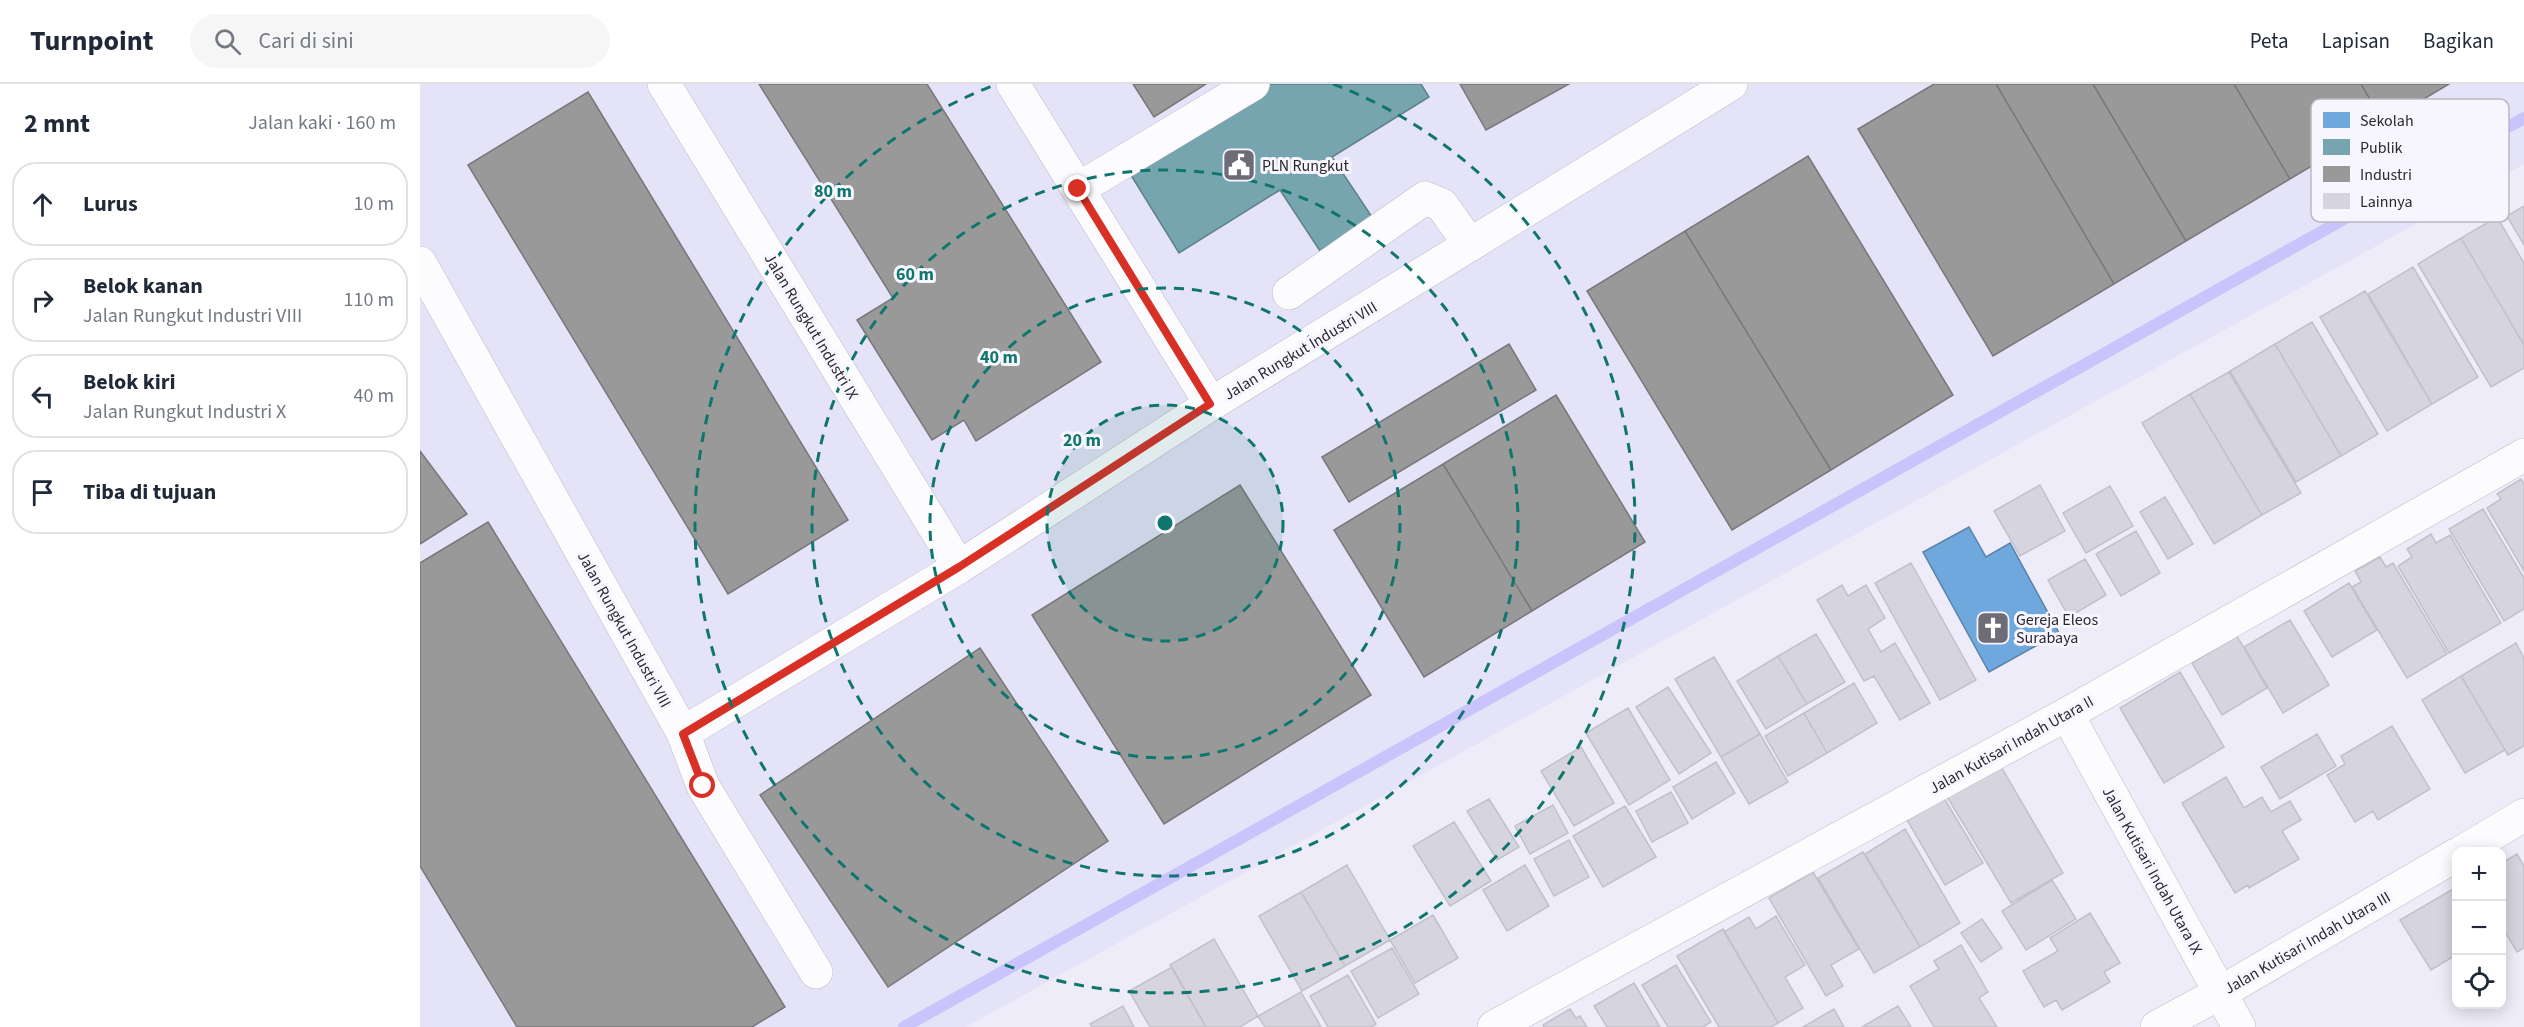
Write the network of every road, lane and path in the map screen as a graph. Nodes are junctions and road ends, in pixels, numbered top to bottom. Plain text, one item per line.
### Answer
1 (664, 84) edge
2 (1013, 84) edge
3 (1253, 84) edge
4 (1731, 84) edge
5 (1697, 93) edge
6 (1078, 189) junction
7 (1470, 245) junction
8 (420, 263) edge
9 (1288, 293) dead end
10 (1210, 404) junction
11 (2524, 455) edge
12 (959, 567) junction
13 (2067, 714) junction
14 (683, 734) junction
15 (2524, 815) edge
16 (2470, 847) edge
17 (2452, 858) edge
18 (816, 972) dead end
19 (2220, 993) junction
20 (1494, 1027) edge
21 (2157, 1027) edge
22 (2239, 1027) edge

1 - 12 street, Jalan Rungkut Industri IX
2 - 6 street
3 - 6 street
4 - 5 street, Jalan Rungkut Industri VIII
5 - 7 street, Jalan Rungkut Industri VIII
6 - 10 street
7 - 9 street
7 - 10 street, Jalan Rungkut Industri VIII
8 - 14 street, Jalan Rungkut Industri VIII
10 - 12 street, Jalan Rungkut Industri VIII
11 - 13 street, Jalan Kutisari Indah Utara II
12 - 14 street, Jalan Rungkut Industri VIII
13 - 19 street, Jalan Kutisari Indah Utara IX
13 - 20 street, Jalan Kutisari Indah Utara II
14 - 18 street
15 - 16 street
17 - 19 street, Jalan Kutisari Indah Utara III
19 - 21 street, Jalan Kutisari Indah Utara III
19 - 22 street, Jalan Kutisari Indah Utara IX

